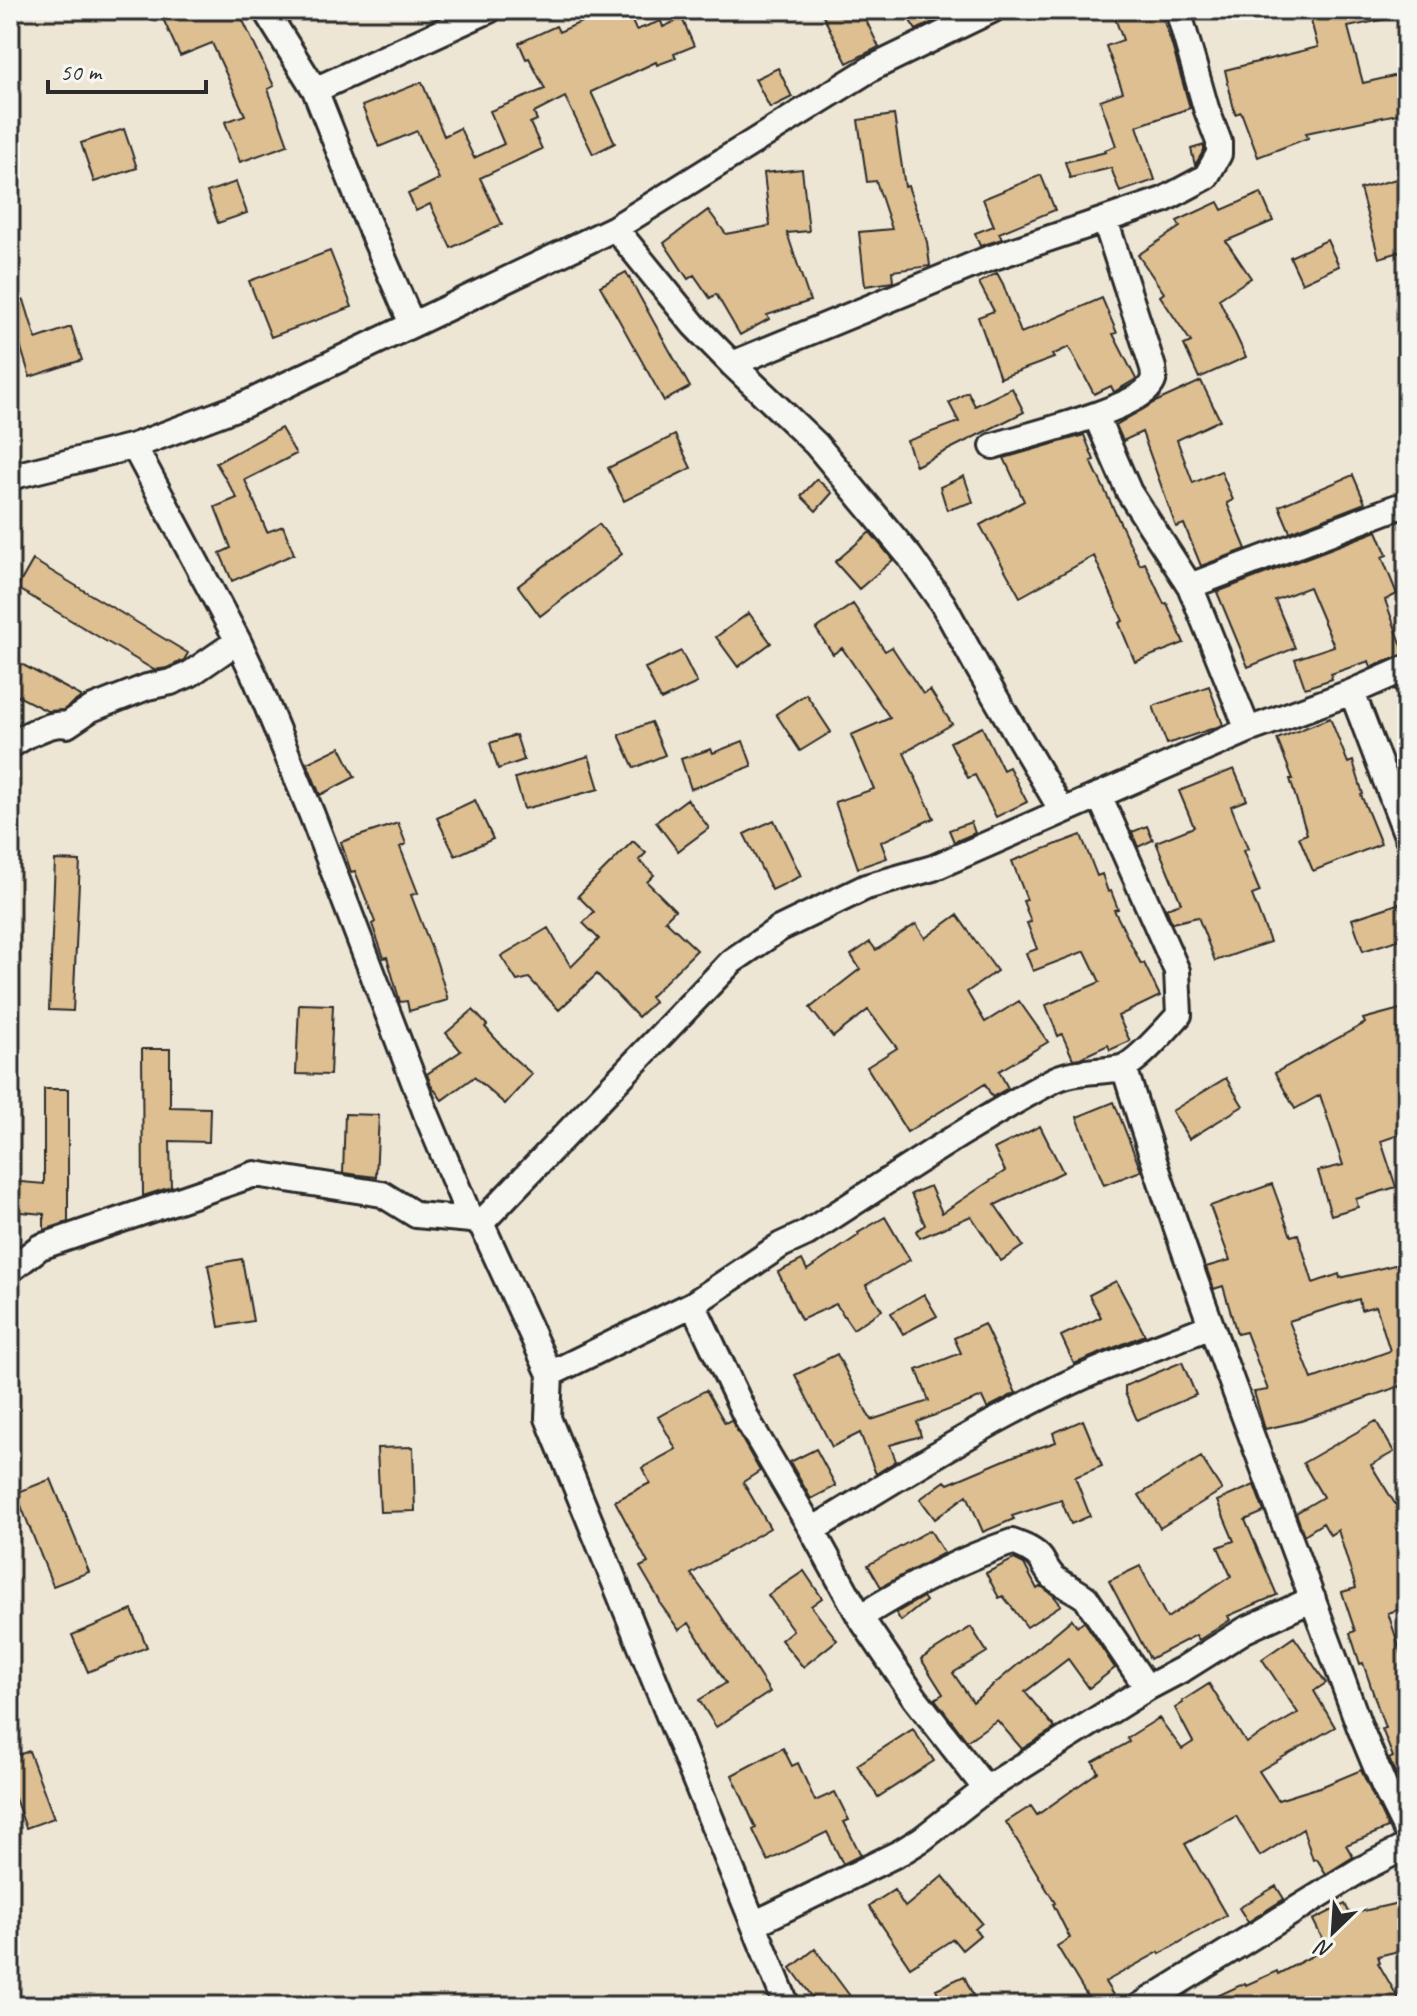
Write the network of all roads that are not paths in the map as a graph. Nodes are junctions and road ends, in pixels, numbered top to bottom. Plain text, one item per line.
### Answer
1 (265, 10) edge
2 (489, 10) edge
3 (992, 10) edge
4 (1178, 10) edge
5 (315, 90) junction
6 (1105, 220) junction
7 (615, 228) junction
8 (412, 324) junction
9 (732, 364) junction
10 (1096, 416) junction
11 (134, 446) junction
12 (993, 446) dead end
13 (10, 477) edge
14 (1407, 507) edge
15 (1190, 586) junction
16 (238, 641) junction
17 (1407, 668) edge
18 (1352, 692) junction
19 (1248, 730) junction
20 (10, 746) edge
21 (1099, 795) junction
22 (1062, 811) junction
23 (1407, 836) edge
24 (1124, 1067) junction
25 (476, 1222) junction
26 (10, 1270) edge
27 (693, 1304) junction
28 (1211, 1326) junction
29 (550, 1374) junction
30 (812, 1530) junction
31 (1313, 1599) junction
32 (860, 1617) junction
33 (1147, 1688) junction
34 (986, 1789) junction
35 (1407, 1832) edge
36 (1407, 1846) edge
37 (754, 1924) junction
38 (787, 2006) edge
39 (1140, 2006) edge

1 - 5 street
2 - 5 street
3 - 7 street
4 - 6 street
5 - 8 street
6 - 9 street
6 - 10 street
7 - 8 street
7 - 9 street
8 - 11 street
9 - 22 street
10 - 12 street
10 - 15 street
11 - 13 street
11 - 16 street
14 - 15 street
15 - 19 street
16 - 20 street
16 - 25 street
17 - 18 street
18 - 19 street
18 - 23 street
19 - 21 street
21 - 22 street
21 - 24 street
22 - 25 street
24 - 27 street
24 - 28 street
25 - 26 street
25 - 29 street
27 - 29 street
27 - 30 street
28 - 30 street
28 - 31 street
29 - 37 street
30 - 32 street
31 - 33 street
31 - 35 street
32 - 33 street
32 - 34 street
33 - 34 street
34 - 37 street
36 - 39 street
37 - 38 street

